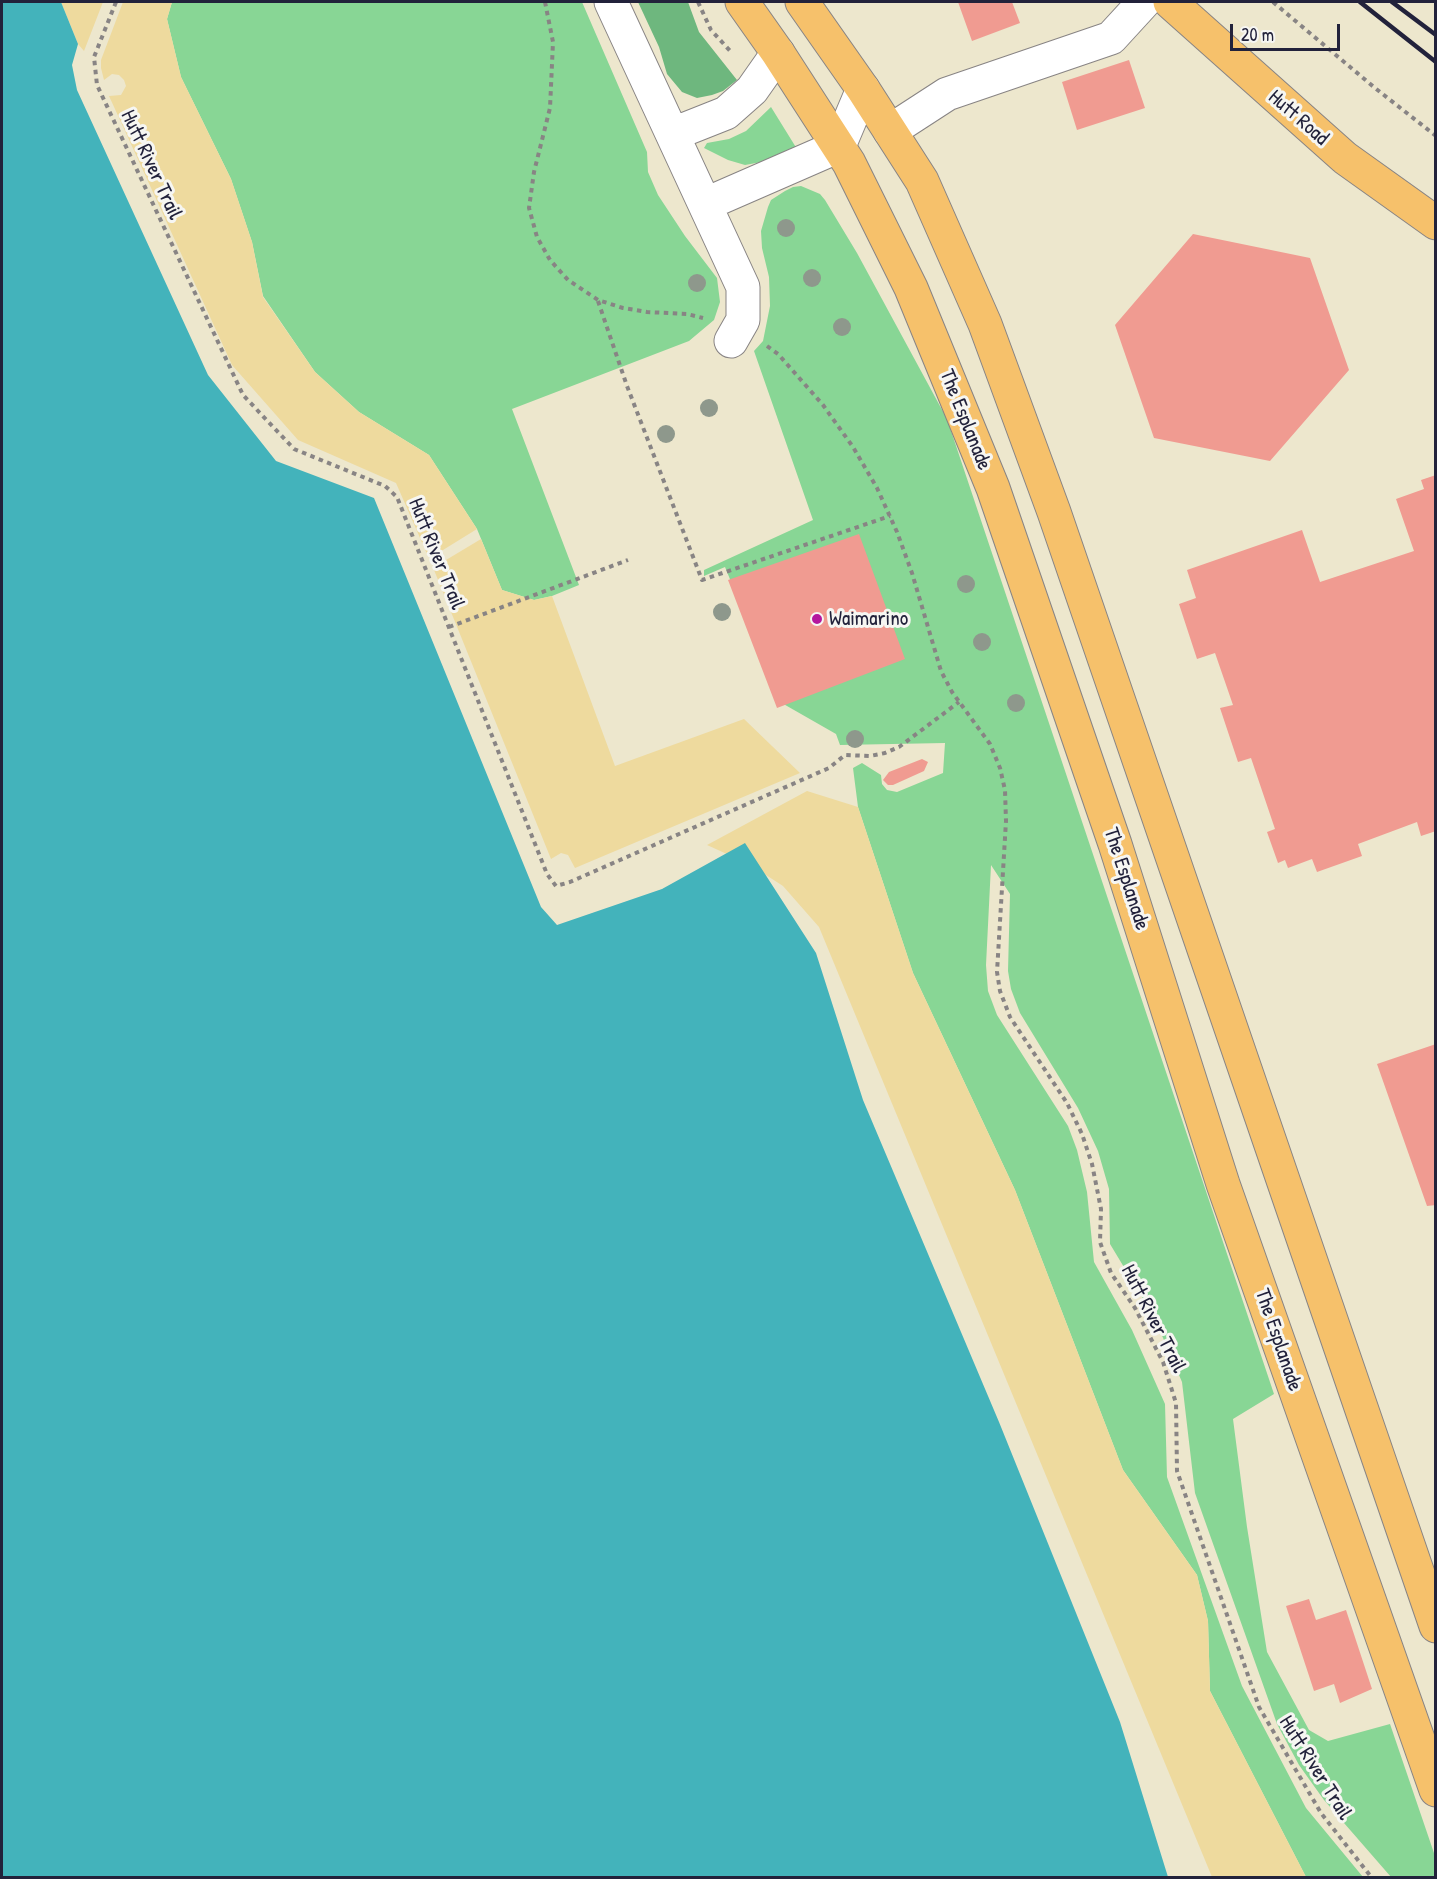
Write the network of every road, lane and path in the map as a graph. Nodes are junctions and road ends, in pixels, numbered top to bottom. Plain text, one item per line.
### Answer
1 (116, 2) edge
2 (545, 2) edge
3 (611, 2) edge
4 (698, 2) edge
5 (742, 2) edge
6 (802, 2) edge
7 (1144, 2) edge
8 (1170, 2) edge
9 (1273, 2) edge
10 (778, 53) junction
11 (738, 60) dead end
12 (863, 89) junction
13 (890, 131) junction
14 (673, 134) junction
15 (1436, 136) edge
16 (839, 146) junction
17 (706, 204) junction
18 (1436, 223) edge
19 (598, 300) junction
20 (706, 318) dead end
21 (745, 341) joint
22 (890, 516) junction
23 (628, 560) dead end
24 (449, 627) junction
25 (959, 702) junction
26 (1425, 1562) edge
27 (1436, 1626) edge
28 (1436, 1790) edge
29 (1372, 1878) edge

1 - 24 path, Hutt River Trail
2 - 19 path
3 - 14 lane
4 - 11 path
5 - 10 main road, The Esplanade
6 - 12 main road
7 - 13 lane
8 - 18 main road, Hutt Road
9 - 15 path
10 - 14 lane
10 - 16 main road, The Esplanade
12 - 13 main road
12 - 16 lane
13 - 26 main road
14 - 17 lane
16 - 17 lane
16 - 28 main road, The Esplanade
17 - 21 lane
19 - 20 path
19 - 22 path
21 - 22 path, Hutt River Trail
22 - 25 path, Hutt River Trail
23 - 24 path
24 - 25 path, Hutt River Trail
25 - 29 path, Hutt River Trail
26 - 27 main road

